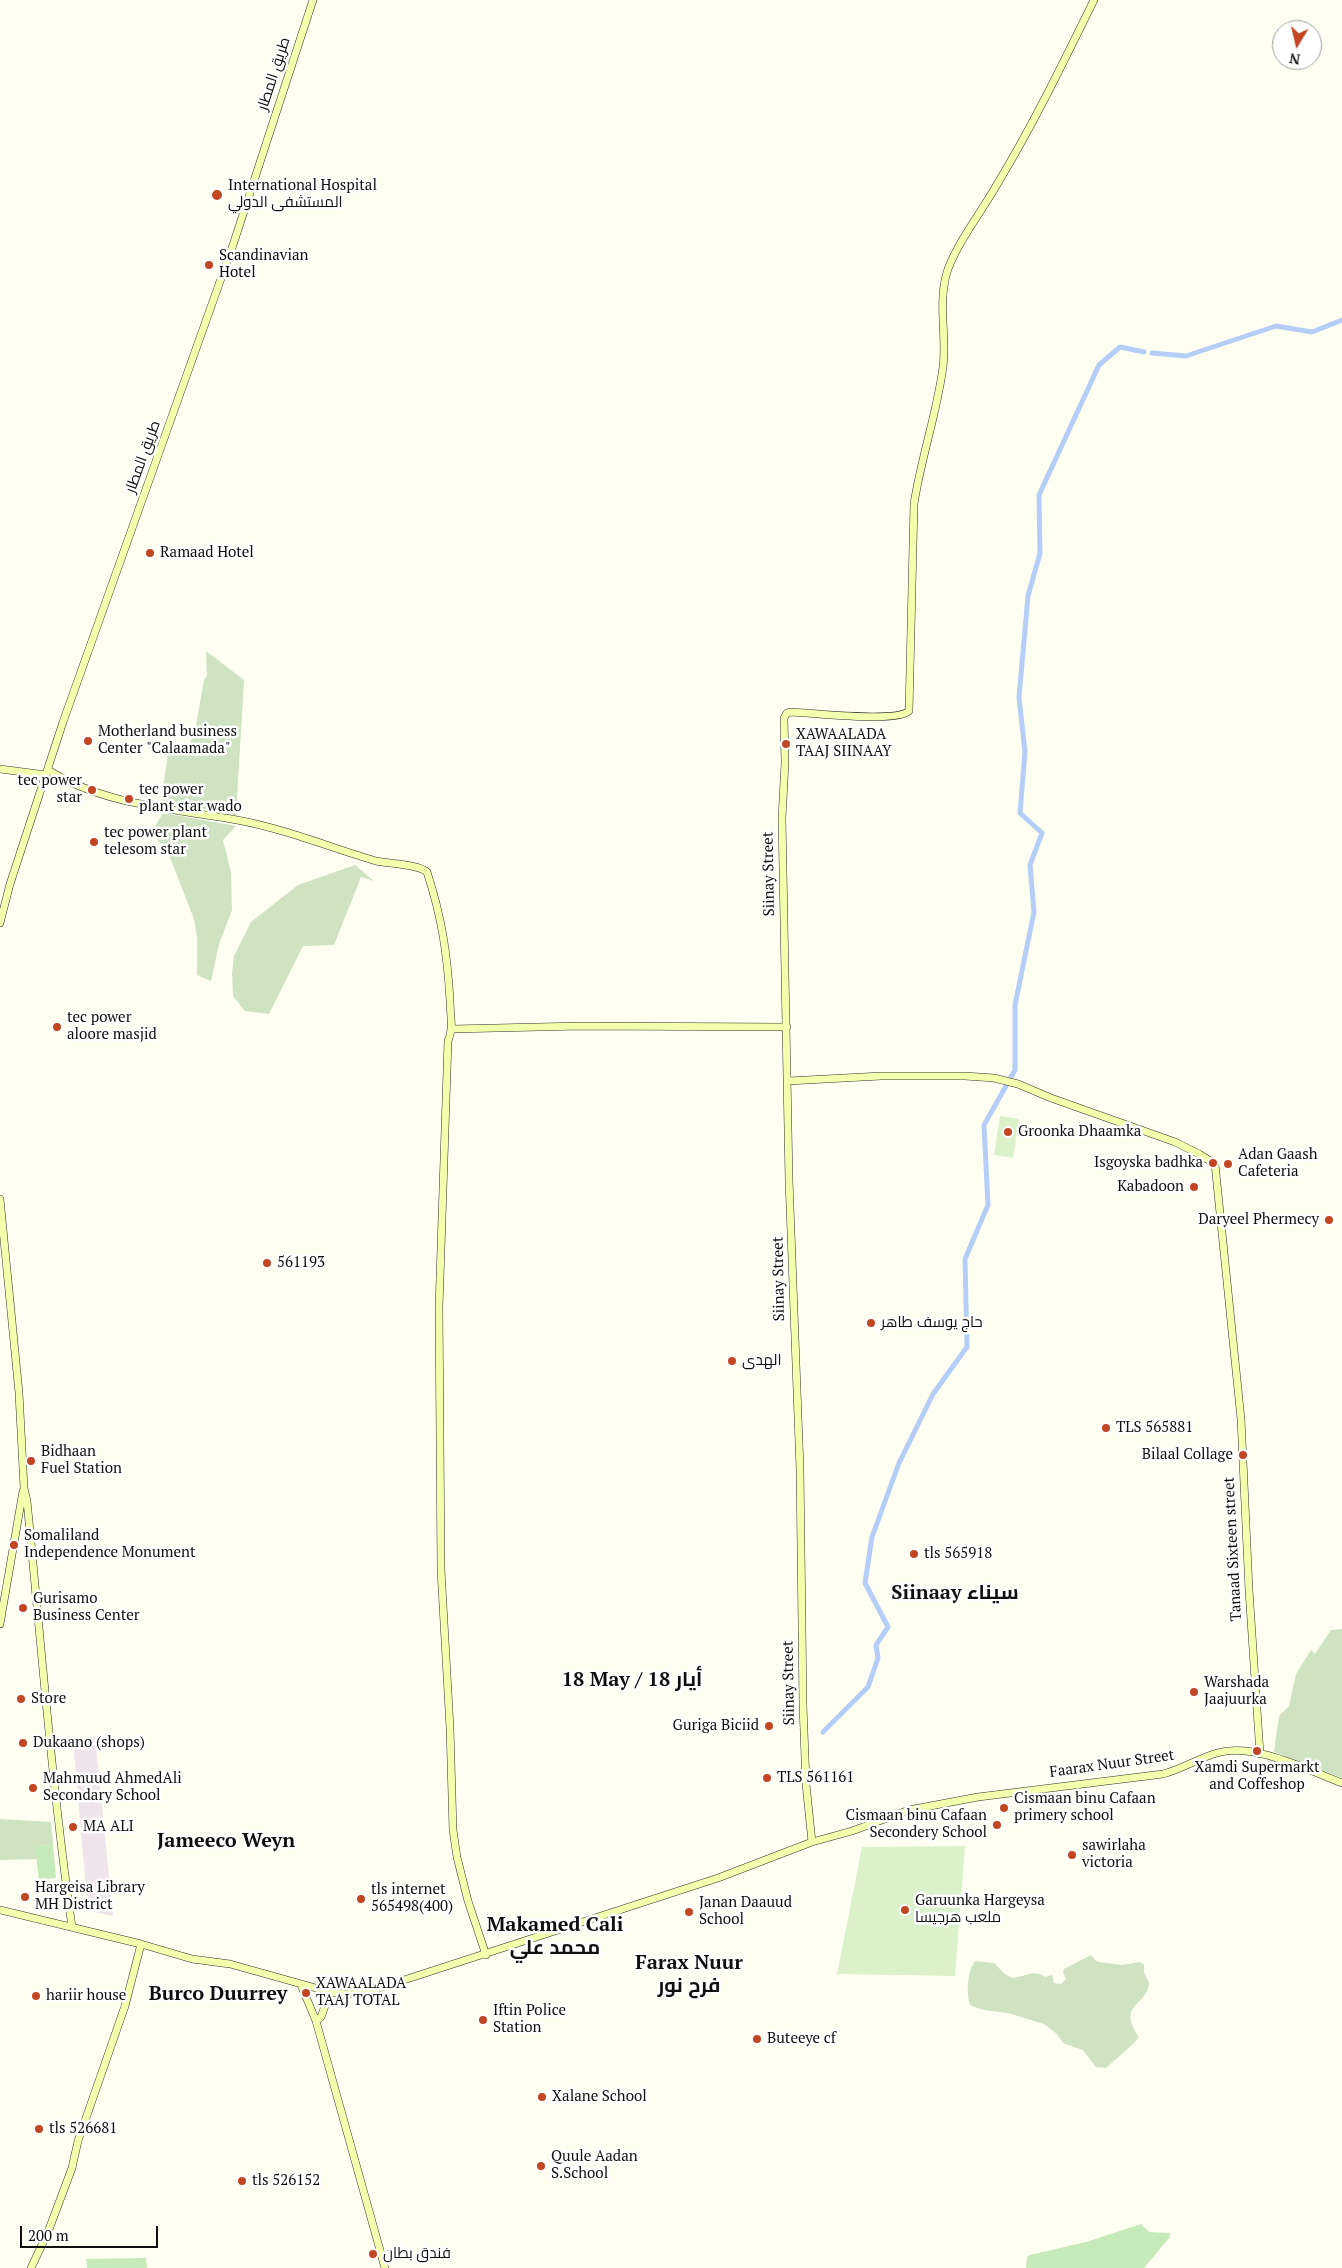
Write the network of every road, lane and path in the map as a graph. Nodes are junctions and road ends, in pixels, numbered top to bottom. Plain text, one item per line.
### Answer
1 (313, 0) edge
2 (1094, 0) edge
3 (0, 768) edge
4 (47, 773) junction
5 (0, 923) edge
6 (787, 1027) junction
7 (453, 1029) junction
8 (788, 1081) junction
9 (0, 1200) edge
10 (24, 1488) junction
11 (0, 1624) edge
12 (1260, 1754) junction
13 (1342, 1783) edge
14 (812, 1842) junction
15 (0, 1910) edge
16 (72, 1927) junction
17 (141, 1944) junction
18 (486, 1955) junction
19 (301, 1985) junction
20 (330, 1992) junction
21 (316, 2021) junction
22 (32, 2268) edge
23 (385, 2268) edge

1 - 4 street, طريق المطار
2 - 6 street, Siinay Street
3 - 4 street
4 - 5 street, طريق المطار
4 - 7 street
6 - 7 street
6 - 8 street, Siinay Street
7 - 18 street
8 - 12 street, Tanaad Sixteen street
8 - 14 street, Siinay Street
9 - 10 street
10 - 11 street
10 - 16 street
12 - 13 street, Faarax Nuur Street
12 - 14 street, Faarax Nuur Street
14 - 18 street, Faarax Nuur Street
15 - 16 street, Faarax Nuur Street
16 - 17 street, Faarax Nuur Street
17 - 19 street, Faarax Nuur Street
17 - 22 street
18 - 20 street, Faarax Nuur Street
19 - 20 street, Faarax Nuur Street
19 - 21 street
20 - 21 street
21 - 23 street

